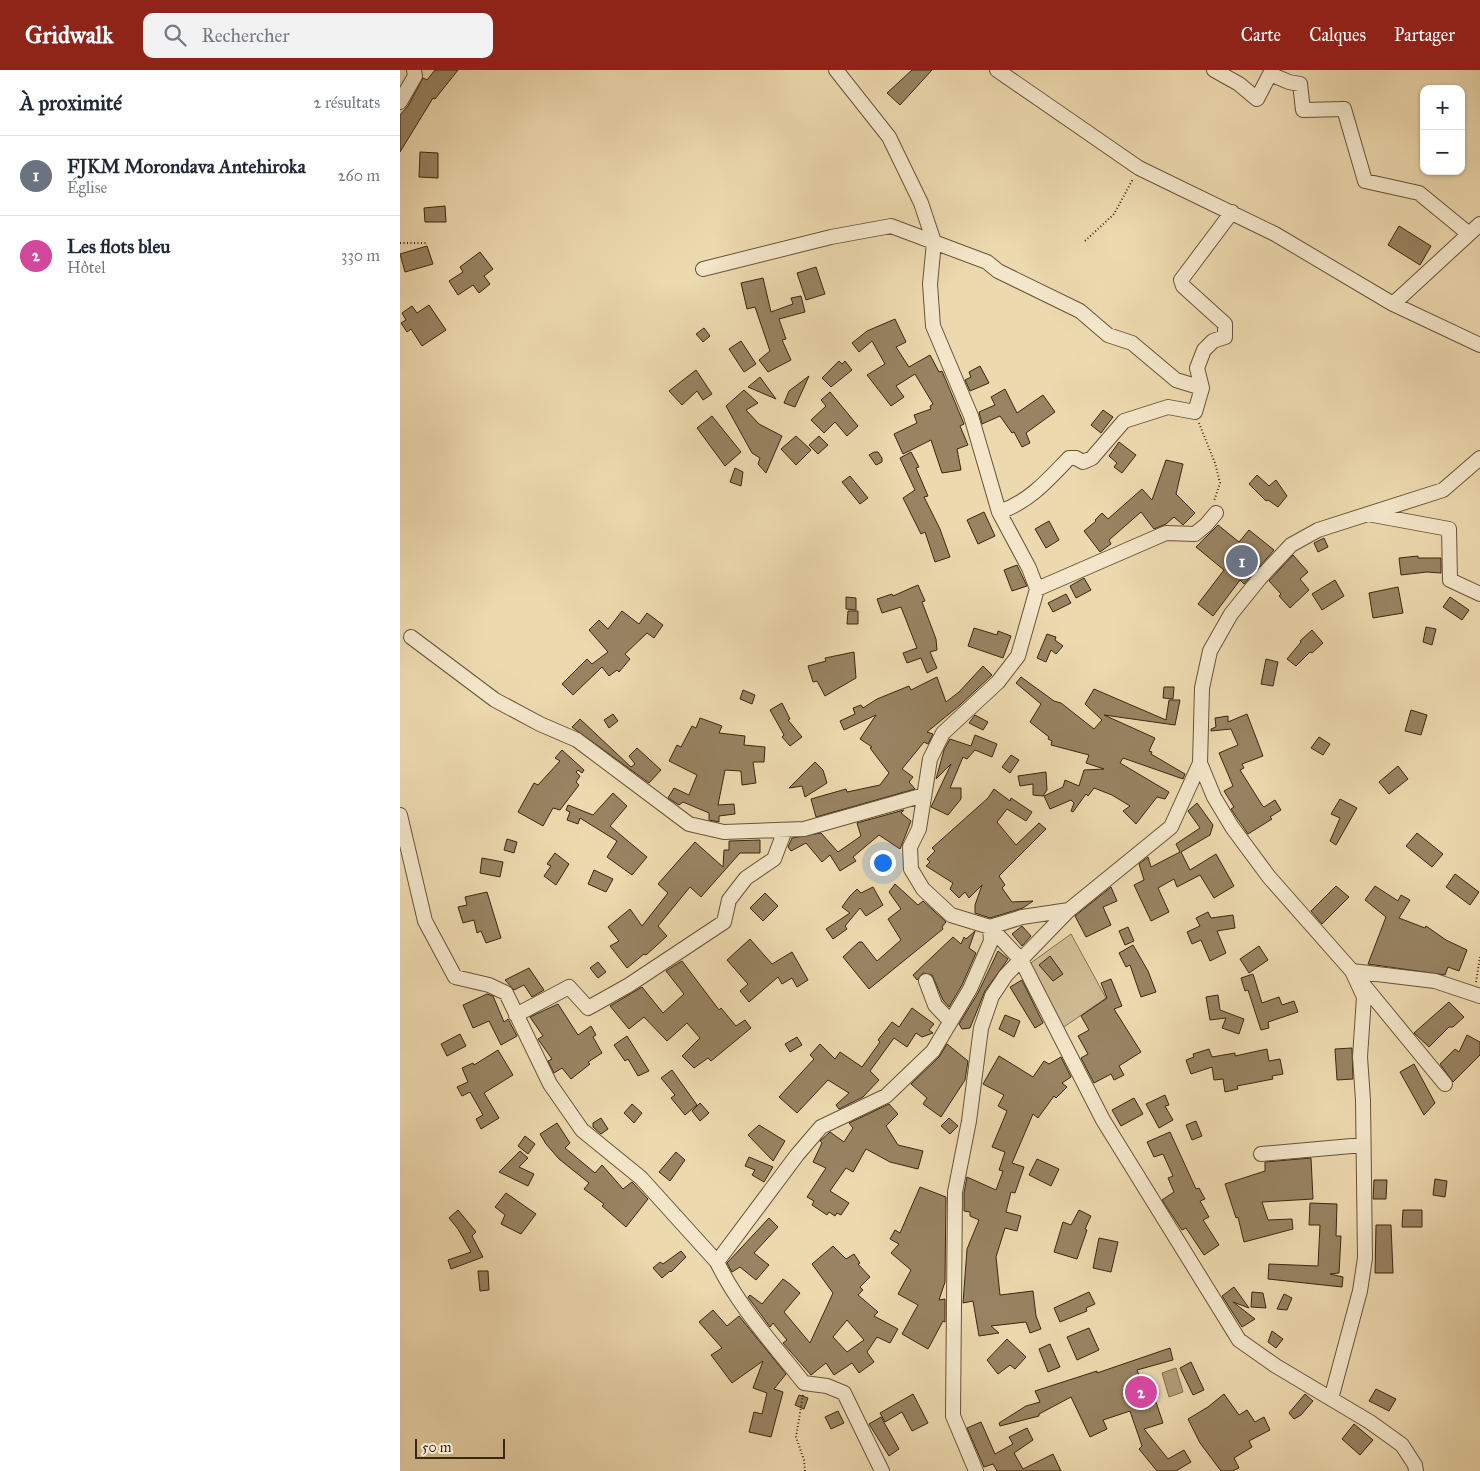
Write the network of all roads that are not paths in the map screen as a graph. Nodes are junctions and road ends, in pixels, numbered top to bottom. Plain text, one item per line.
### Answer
1 (414, 70) edge
2 (836, 70) edge
3 (996, 70) edge
4 (1214, 70) edge
5 (400, 102) edge
6 (1232, 212) junction
7 (1480, 224) edge
8 (1469, 234) junction
9 (934, 242) junction
10 (703, 269) dead end
11 (1393, 304) junction
12 (1480, 345) edge
13 (1202, 388) junction
14 (1480, 458) edge
15 (999, 512) junction
16 (1216, 513) road end
17 (1372, 514) junction
18 (1037, 589) junction
19 (1480, 594) edge
20 (411, 637) dead end
21 (1200, 763) junction
22 (924, 795) junction
23 (400, 814) edge
24 (785, 830) junction
25 (1069, 910) junction
26 (990, 927) junction
27 (1021, 960) junction
28 (1352, 971) junction
29 (926, 981) dead end
30 (1477, 995) edge
31 (516, 1015) junction
32 (950, 1021) junction
33 (1445, 1084) dead end
34 (1363, 1145) junction
35 (1261, 1154) dead end
36 (716, 1262) junction
37 (1331, 1399) junction
38 (882, 1471) edge
39 (976, 1471) edge
40 (1416, 1471) edge

1 - 5 street
2 - 9 street
3 - 6 street
4 - 8 street
6 - 11 street
6 - 13 street
7 - 8 street
8 - 11 street
9 - 10 street
9 - 13 street
9 - 15 street
11 - 12 street
13 - 15 street
14 - 17 street
15 - 18 street
16 - 18 street
17 - 19 street
17 - 21 street
18 - 22 street
20 - 24 street
21 - 25 street
21 - 28 street
22 - 24 street
22 - 26 street
23 - 31 street
24 - 31 street
25 - 26 street
25 - 27 street
26 - 27 street
26 - 32 street
27 - 37 street
27 - 39 street
28 - 30 street
28 - 33 street
28 - 34 street
29 - 32 street
31 - 36 street
32 - 36 street
34 - 35 street
34 - 37 street
36 - 38 street
37 - 40 street

